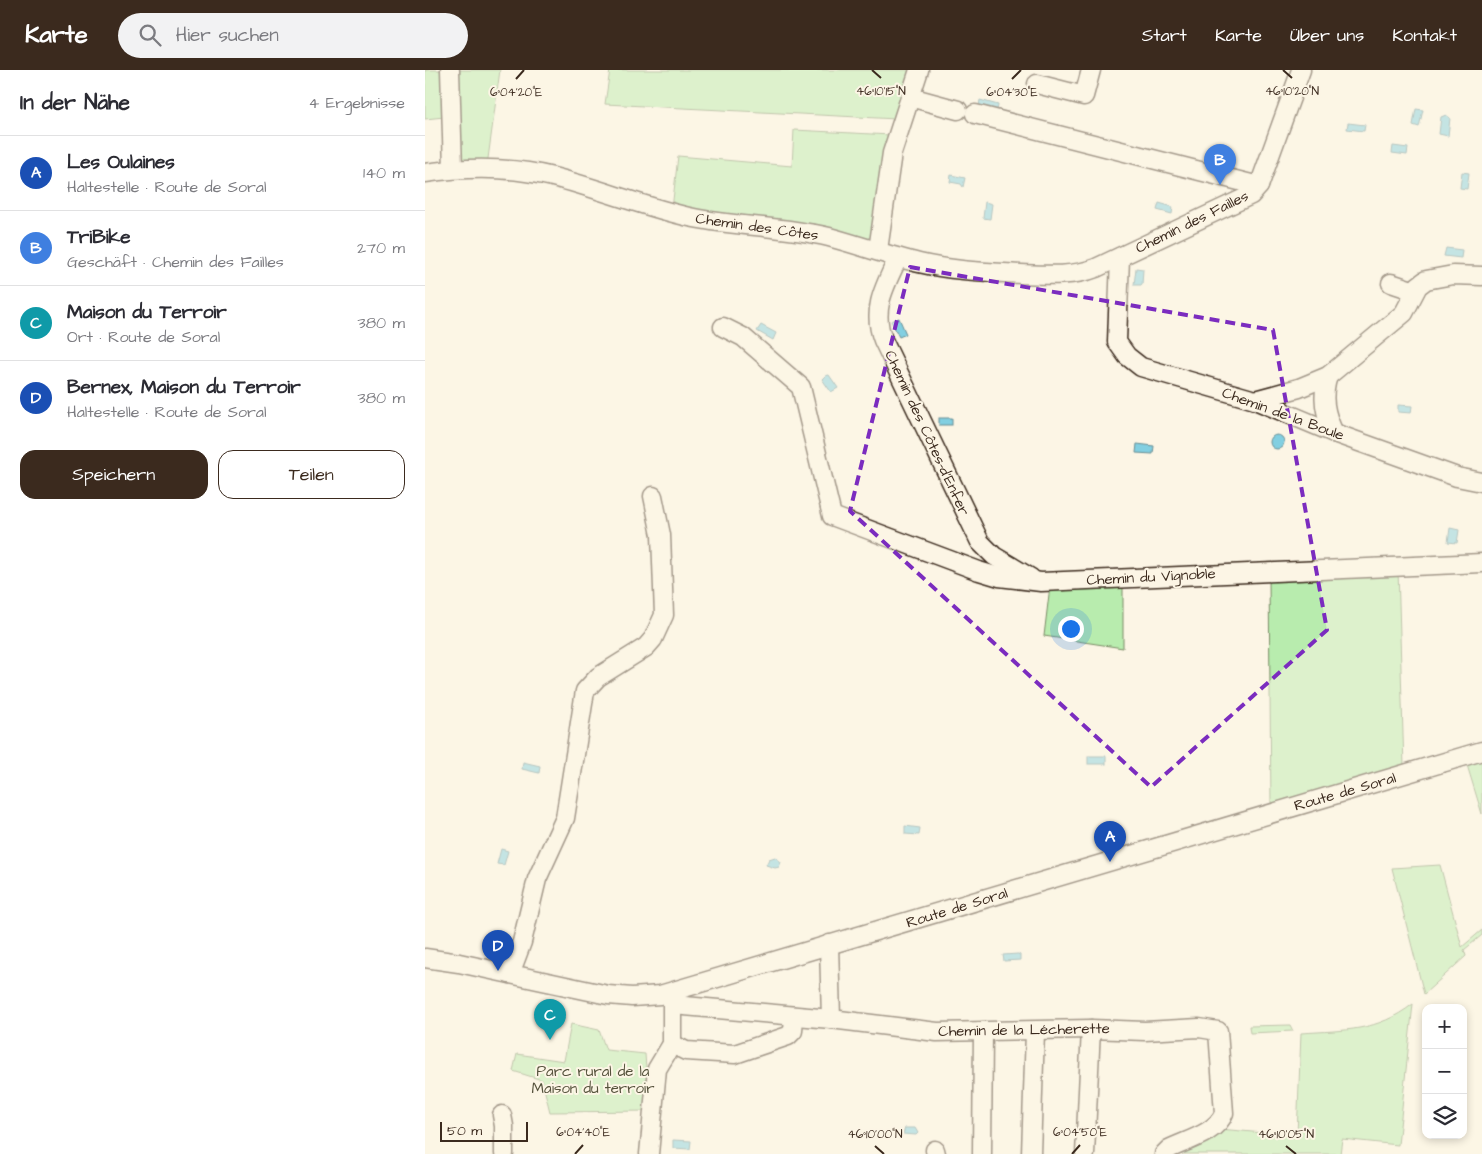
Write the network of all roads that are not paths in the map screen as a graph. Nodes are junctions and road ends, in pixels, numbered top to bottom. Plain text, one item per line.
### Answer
1 (450, 70) edge
2 (919, 70) edge
3 (1091, 70) edge
4 (1301, 70) edge
5 (1037, 84) dead end
6 (910, 97) junction
7 (453, 169) junction
8 (425, 173) edge
9 (1259, 186) junction
10 (877, 250) junction
11 (1120, 257) junction
12 (897, 258) junction
13 (1482, 276) edge
14 (1391, 283) dead end
15 (1415, 291) junction
16 (723, 327) dead end
17 (1328, 376) junction
18 (1255, 400) junction
19 (1334, 433) junction
20 (1482, 482) edge
21 (653, 496) dead end
22 (1482, 563) edge
23 (1036, 582) junction
24 (1482, 751) edge
25 (829, 944) junction
26 (425, 958) edge
27 (510, 974) junction
28 (673, 998) junction
29 (794, 1016) junction
30 (831, 1019) junction
31 (1091, 1029) junction
32 (1035, 1031) junction
33 (983, 1032) junction
34 (672, 1044) junction
35 (502, 1116) dead end
36 (504, 1154) edge
37 (649, 1154) edge
38 (982, 1154) edge
39 (1031, 1154) edge
40 (1085, 1154) edge
41 (1164, 1154) edge

1 - 7 street
2 - 6 street
3 - 5 street
4 - 9 street, Chemin des Failles
6 - 9 street
6 - 10 street
7 - 8 street, Chemin des Côtes
7 - 10 street, Chemin des Côtes
9 - 11 street, Chemin des Failles
10 - 12 street, Chemin des Côtes
11 - 12 street, Chemin des Côtes
11 - 18 street, Chemin de la Boule
12 - 23 street, Chemin des Côtes-d'Enfer
13 - 15 street
14 - 15 street
15 - 17 street
16 - 23 street, Chemin du Vignoble
17 - 18 street
17 - 19 street
18 - 19 street, Chemin de la Boule
19 - 20 street, Chemin de la Boule
21 - 27 street
22 - 23 street, Chemin du Vignoble
24 - 25 street, Route de Soral
25 - 28 street, Route de Soral
25 - 30 street
26 - 27 street, Route de Soral
27 - 28 street, Route de Soral
28 - 29 street, Chemin de la Lécherette
28 - 34 street
29 - 30 street, Chemin de la Lécherette
29 - 34 street
30 - 33 street, Chemin de la Lécherette
31 - 32 street, Chemin de la Lécherette
31 - 40 street
31 - 41 street, Chemin de la Lécherette
32 - 33 street, Chemin de la Lécherette
32 - 39 street
33 - 38 street
34 - 37 street
35 - 36 street

